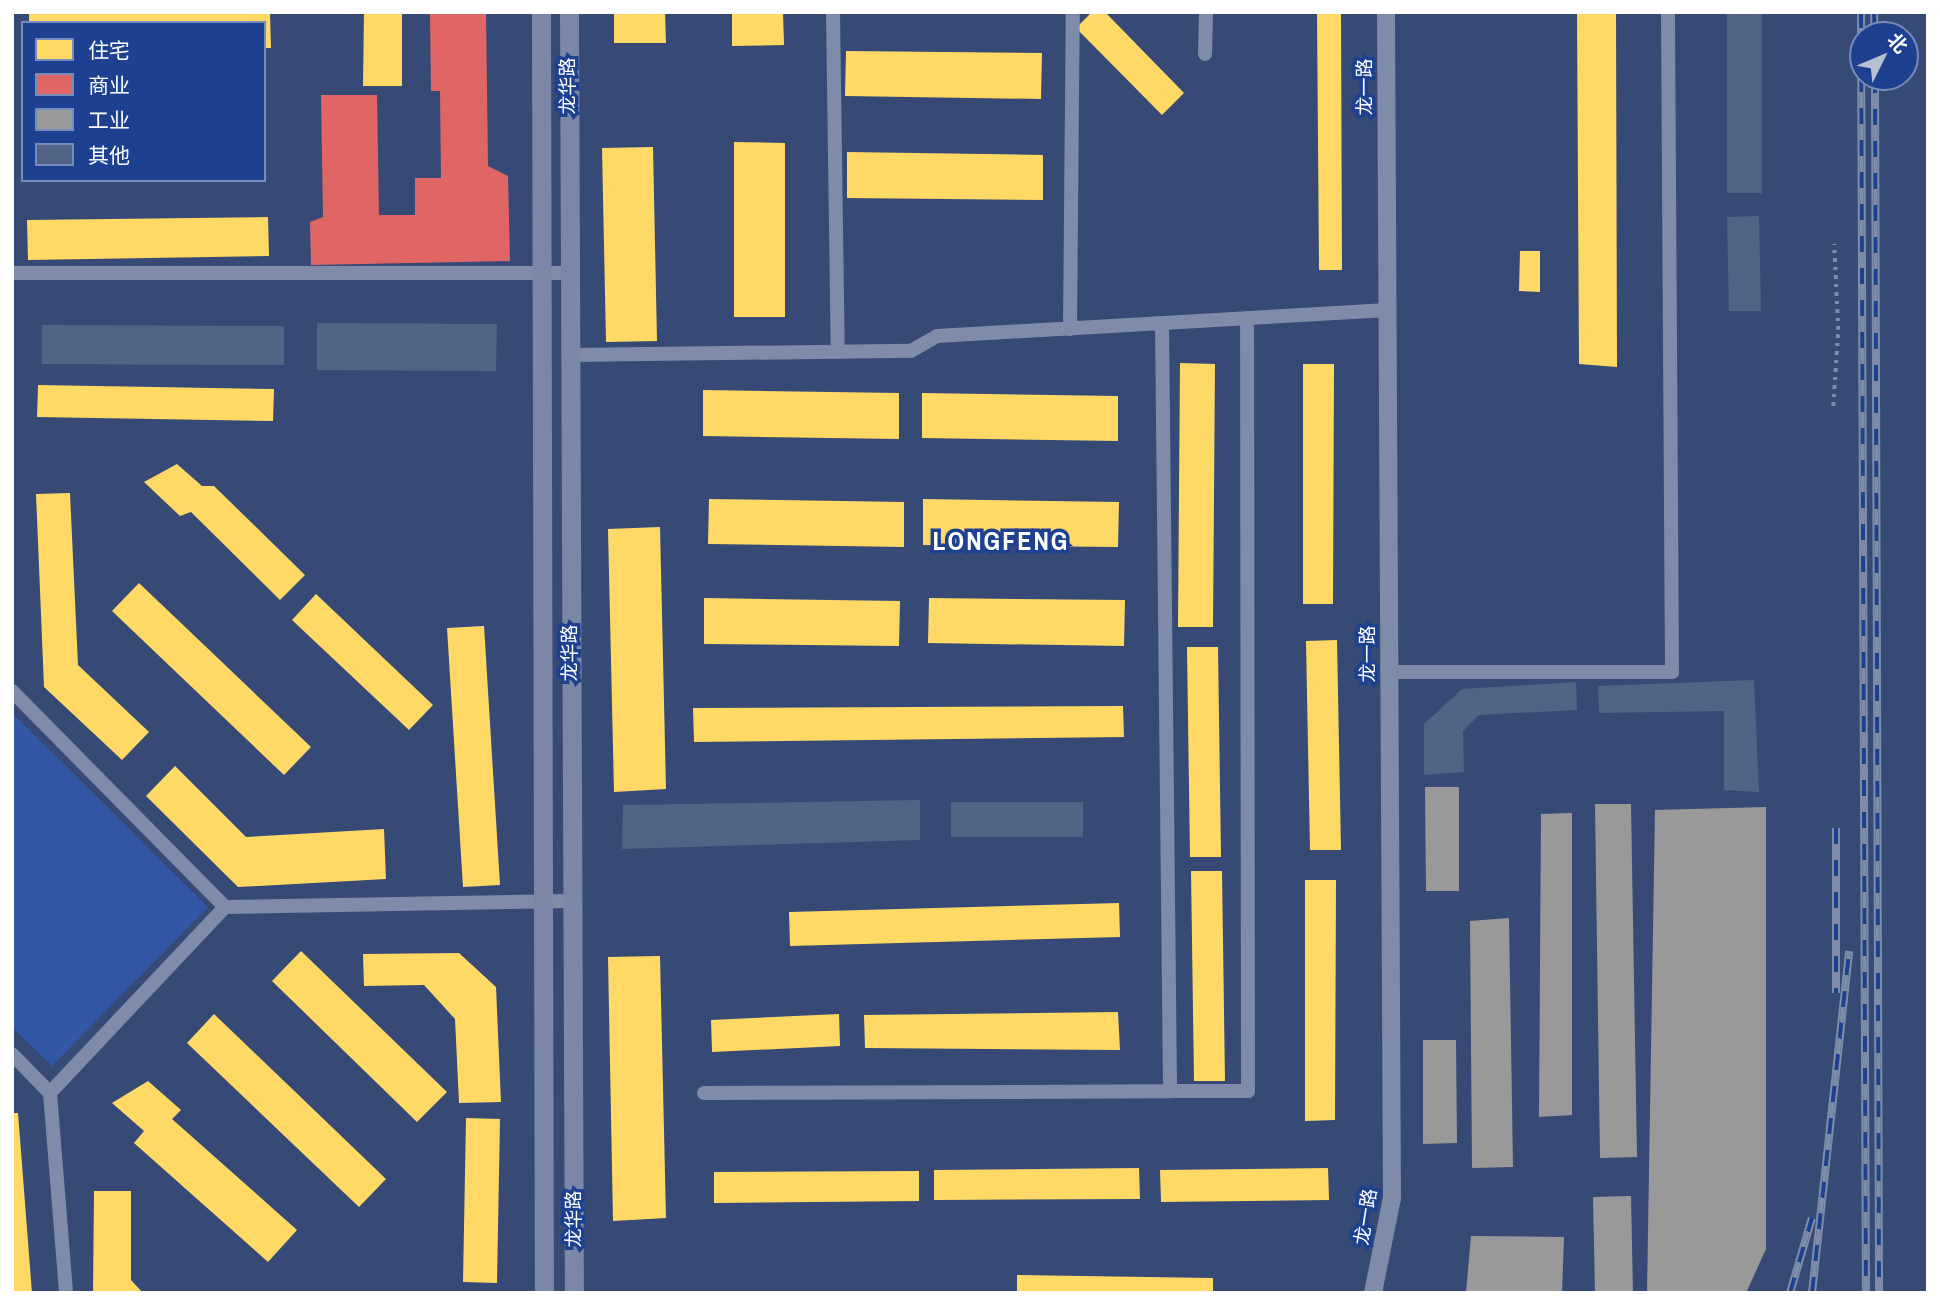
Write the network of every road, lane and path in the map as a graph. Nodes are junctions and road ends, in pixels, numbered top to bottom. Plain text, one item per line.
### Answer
1 (541, 12) edge
2 (569, 12) edge
3 (833, 12) edge
4 (1073, 12) edge
5 (1206, 12) edge
6 (1386, 12) edge
7 (1668, 12) edge
8 (1205, 54) dead end
9 (1834, 244) dead end
10 (542, 272) junction
11 (12, 273) edge
12 (568, 273) junction
13 (1388, 310) junction
14 (1247, 318) junction
15 (1162, 323) junction
16 (1070, 328) junction
17 (838, 352) junction
18 (569, 355) junction
19 (1833, 406) dead end
20 (1389, 672) junction
21 (12, 691) edge
22 (543, 901) junction
23 (571, 901) junction
24 (225, 907) junction
25 (12, 1054) edge
26 (1170, 1091) junction
27 (50, 1093) junction
28 (704, 1093) dead end
29 (66, 1293) edge
30 (544, 1293) edge
31 (574, 1293) edge
32 (1373, 1293) edge

1 - 10 main road
2 - 12 main road, 龙华路
3 - 17 street
4 - 16 street
5 - 8 street
6 - 13 street, 龙一路
7 - 20 street
9 - 19 path
10 - 11 street
10 - 12 street
10 - 22 main road
12 - 18 main road, 龙华路
13 - 14 street
13 - 20 street, 龙一路
14 - 15 street
14 - 26 street
15 - 16 street
15 - 26 street
16 - 17 street
17 - 18 street
18 - 23 main road, 龙华路
20 - 32 street, 龙一路
21 - 24 street
22 - 23 street
22 - 24 street
22 - 30 main road
23 - 31 main road, 龙华路
24 - 27 street
25 - 27 street
26 - 28 street
27 - 29 street

